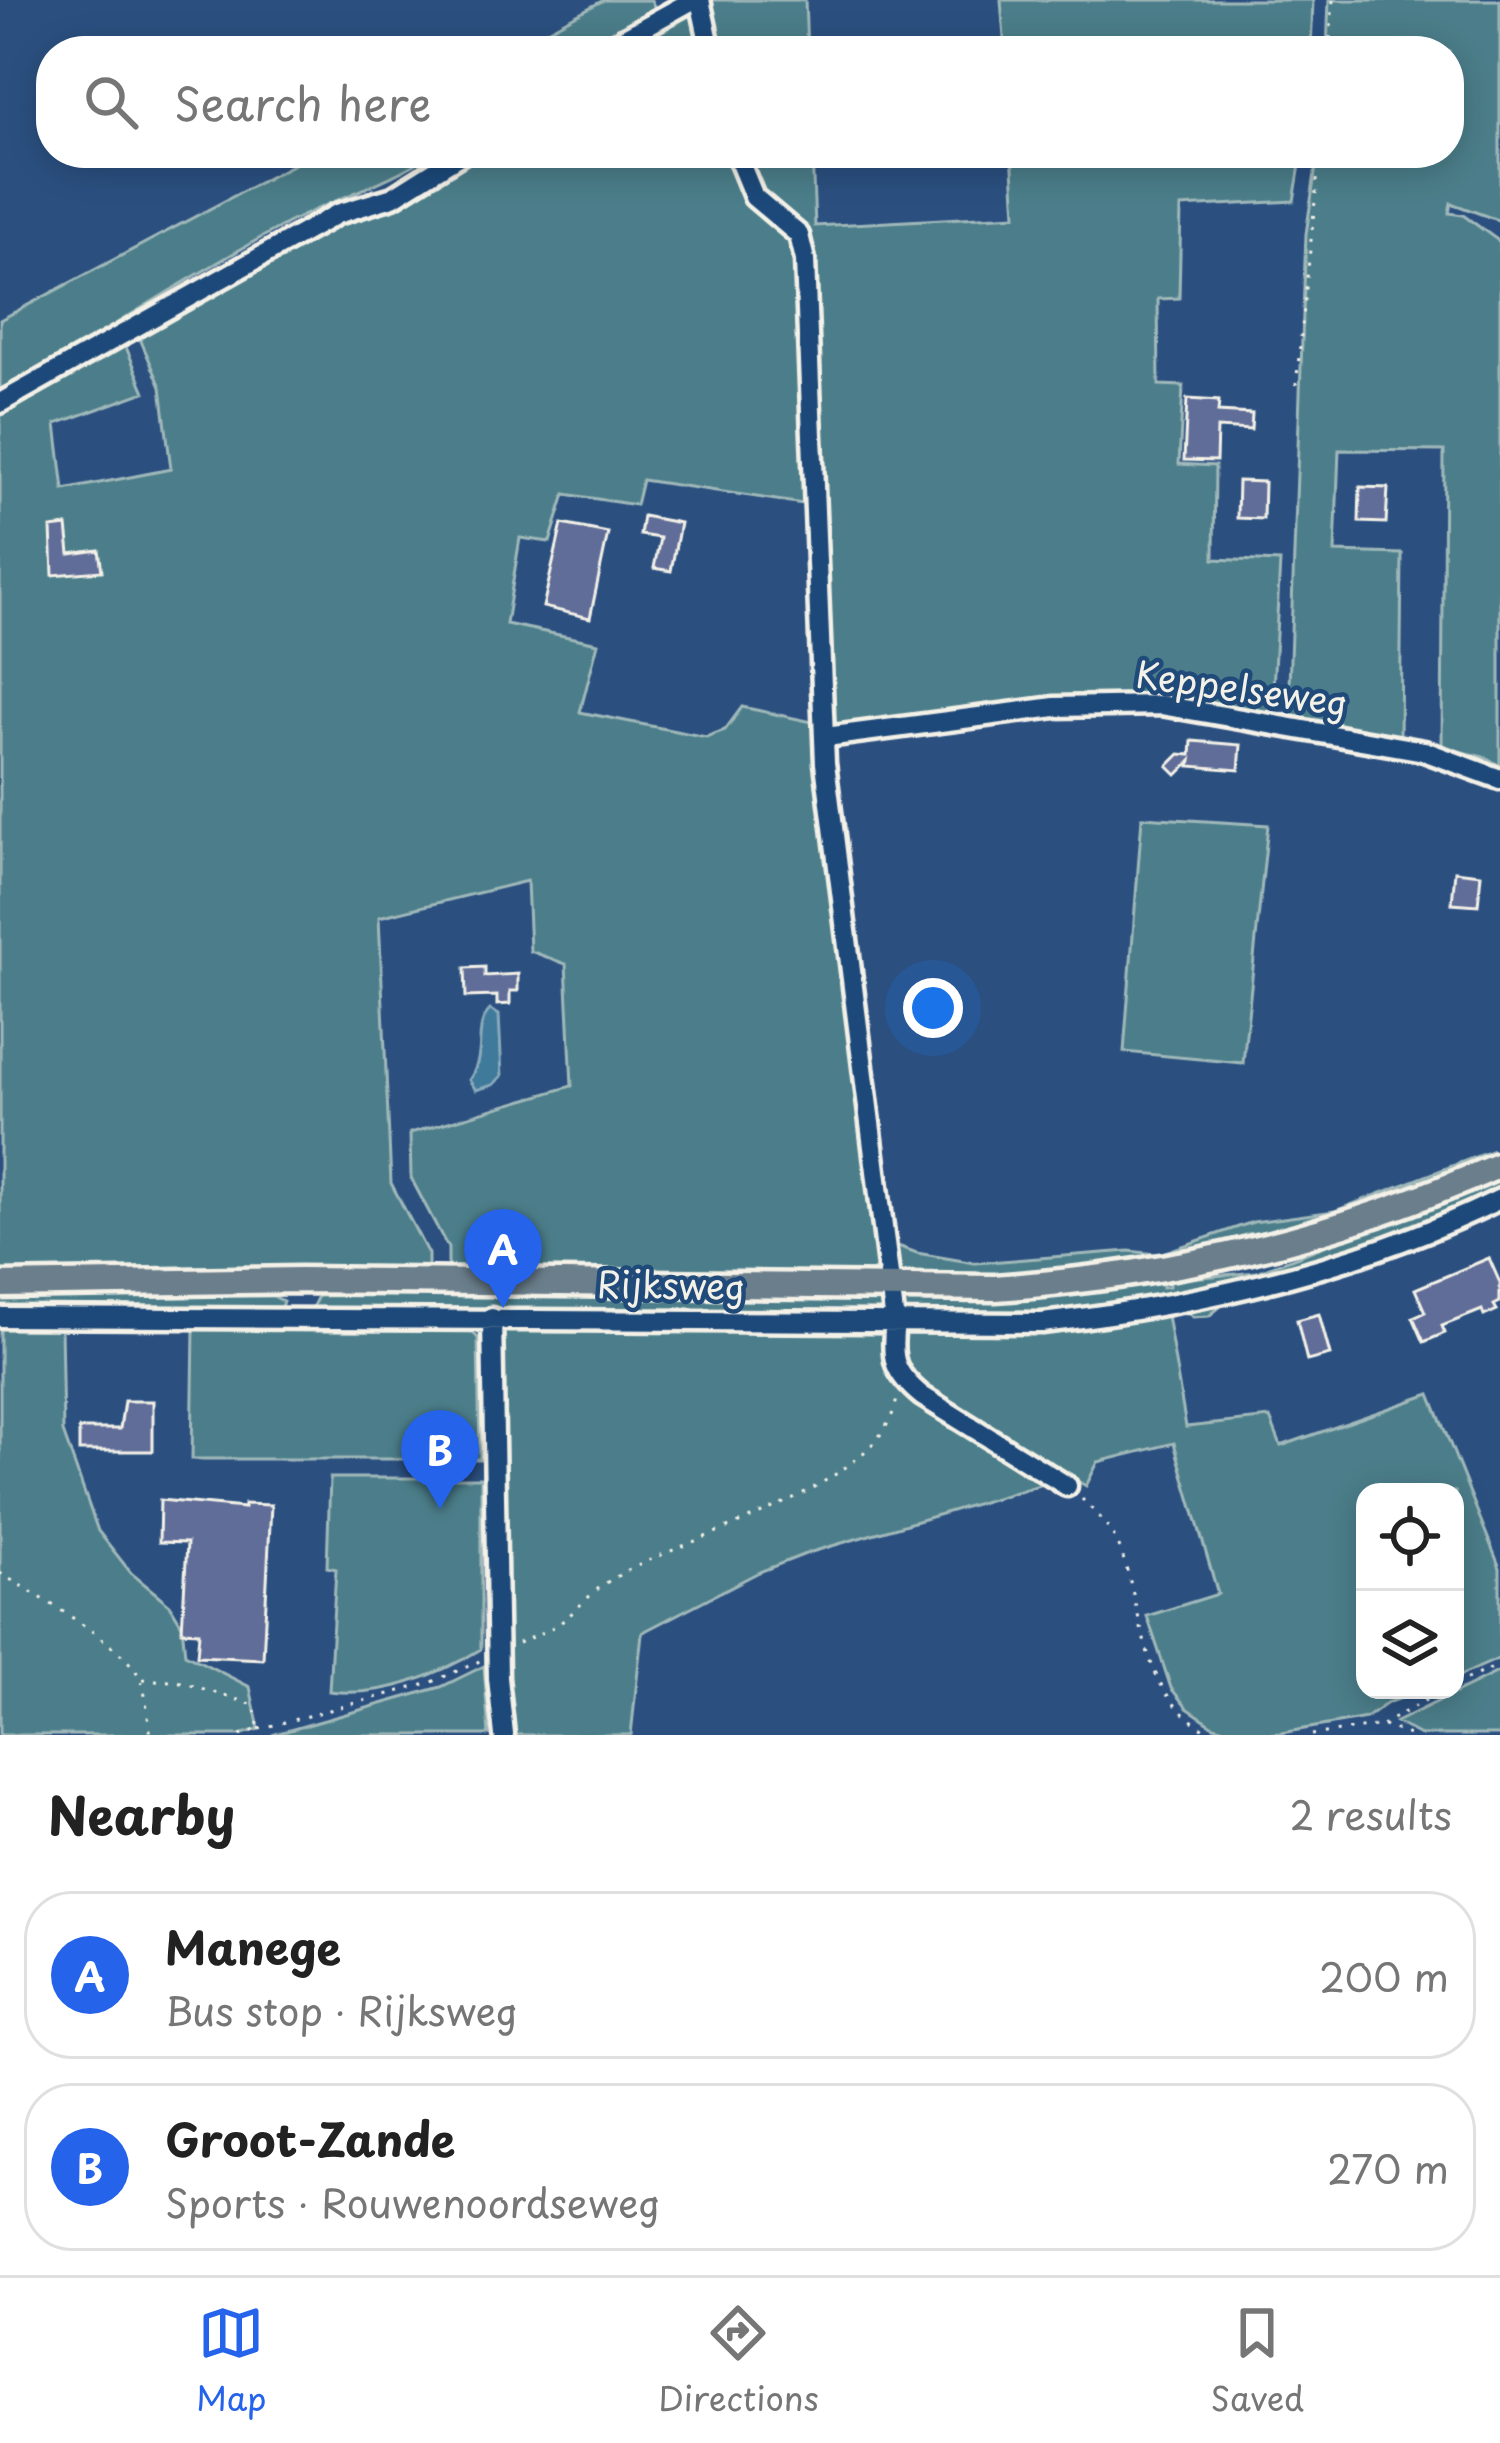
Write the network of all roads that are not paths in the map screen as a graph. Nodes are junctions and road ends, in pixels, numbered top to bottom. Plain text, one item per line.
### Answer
1 (697, 0) edge
2 (629, 36) edge
3 (707, 36) edge
4 (439, 168) edge
5 (742, 168) edge
6 (0, 403) edge
7 (826, 737) junction
8 (1500, 779) edge
9 (1500, 1165) edge
10 (1500, 1199) edge
11 (300, 1280) junction
12 (0, 1285) edge
13 (890, 1287) junction
14 (0, 1317) edge
15 (302, 1317) junction
16 (492, 1318) junction
17 (895, 1323) junction
18 (1067, 1486) road end
19 (504, 1735) edge

1 - 2 street
1 - 3 street
4 - 6 street
5 - 7 street
7 - 8 street, Keppelseweg
7 - 13 street
9 - 13 main road, Rijksweg
10 - 17 street, Rijksweg
11 - 12 main road, Rijksweg
11 - 13 main road, Rijksweg
11 - 15 street
13 - 17 street
14 - 15 street, Rijksweg
15 - 16 street, Rijksweg
16 - 17 street, Rijksweg
16 - 19 street
17 - 18 street

